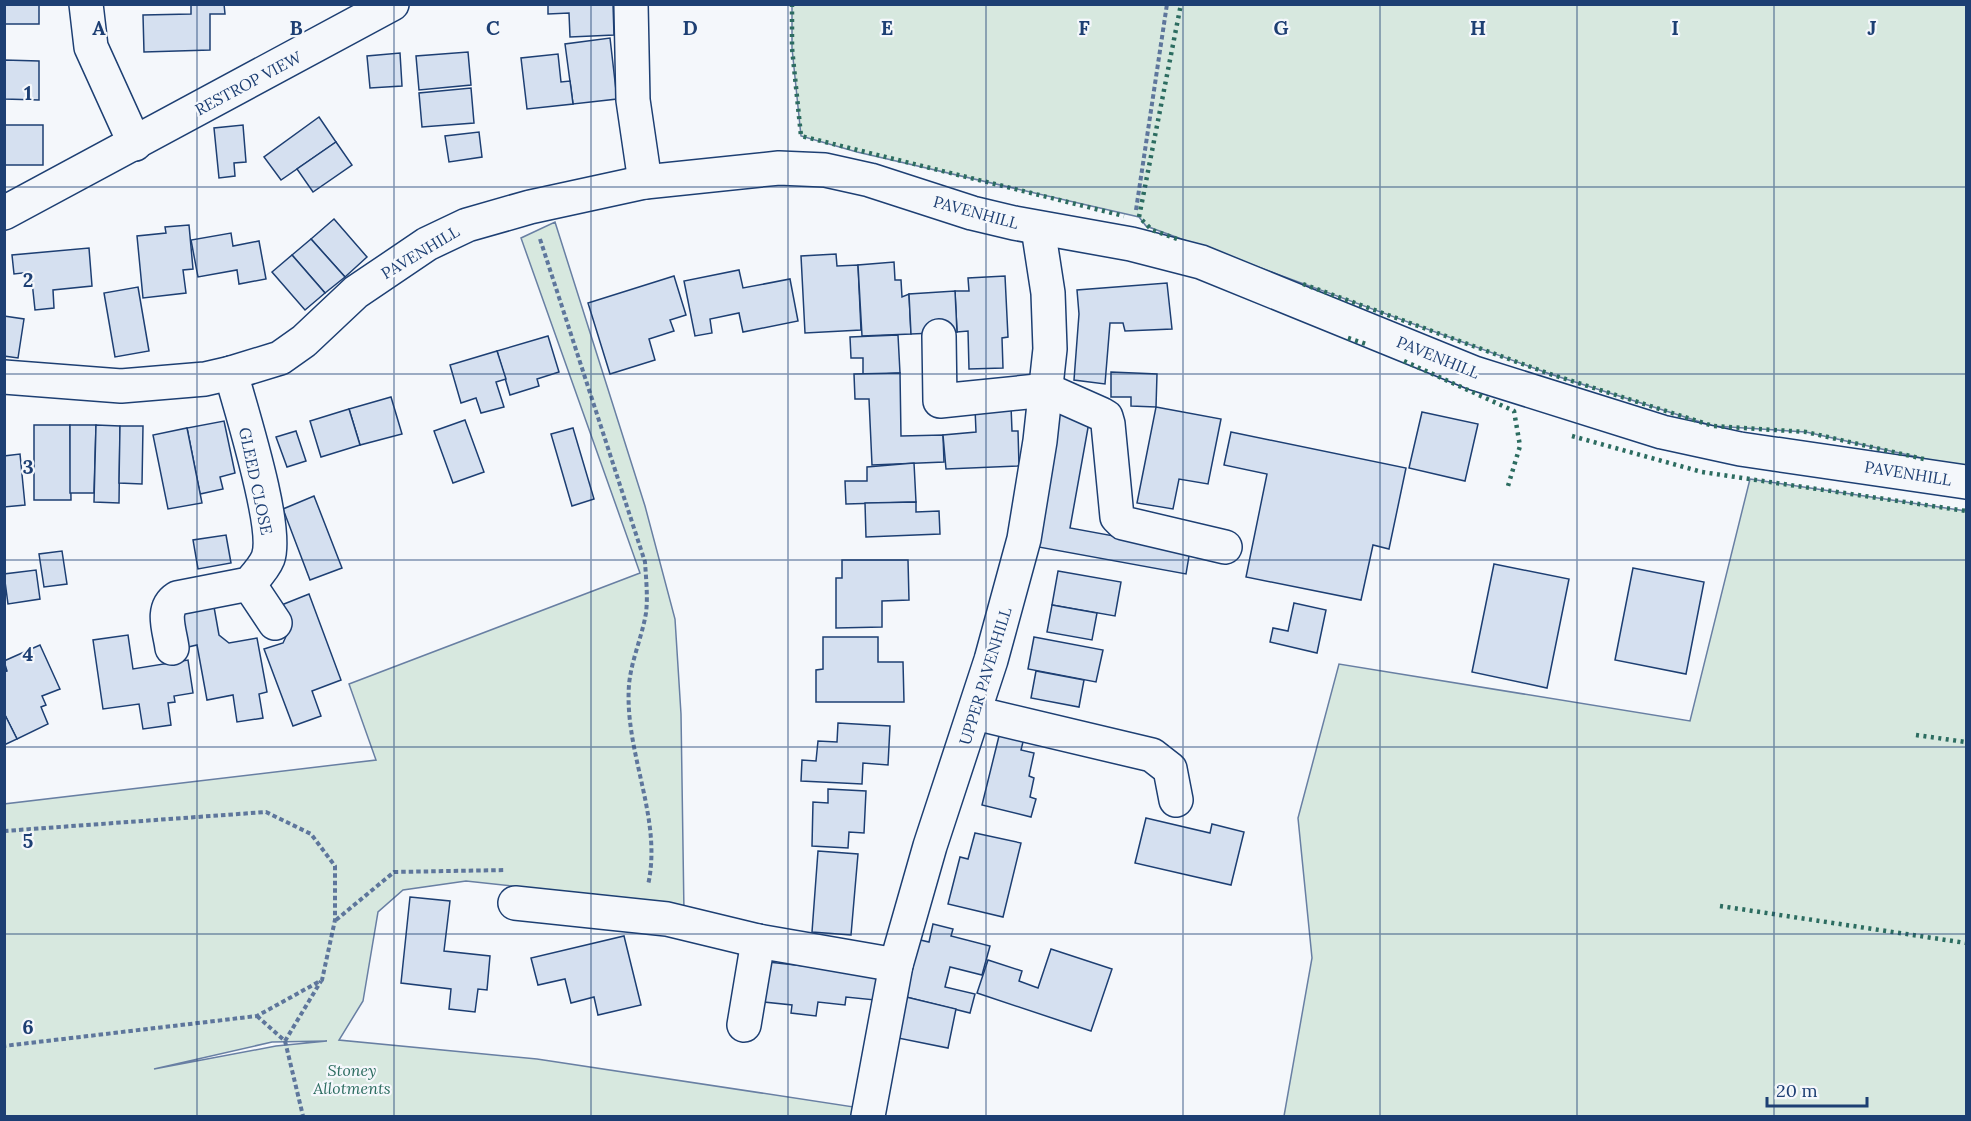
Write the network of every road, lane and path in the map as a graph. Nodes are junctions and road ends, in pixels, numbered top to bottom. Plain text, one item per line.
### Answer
1 (86, 4) edge
2 (392, 4) edge
3 (631, 4) edge
4 (1167, 4) edge
5 (135, 144) junction
6 (645, 182) junction
7 (530, 207) junction
8 (4, 213) edge
9 (1038, 228) junction
10 (1131, 244) junction
11 (939, 336) dead end
12 (231, 373) junction
13 (4, 377) edge
14 (1047, 390) junction
15 (1966, 482) edge
16 (1225, 547) dead end
17 (249, 584) junction
18 (275, 623) dead end
19 (172, 648) dead end
20 (975, 713) junction
21 (1176, 800) dead end
22 (4, 831) edge
23 (648, 886) dead end
24 (515, 903) dead end
25 (758, 940) junction
26 (896, 965) junction
27 (322, 980) junction
28 (257, 1017) junction
29 (744, 1024) dead end
30 (285, 1041) junction
31 (4, 1046) edge
32 (303, 1116) edge
33 (867, 1116) edge

1 - 5 street
2 - 5 street, RESTROP VIEW
3 - 6 street
4 - 10 path
5 - 8 street, RESTROP VIEW
6 - 7 street, PAVENHILL
6 - 9 street, PAVENHILL
7 - 12 street, PAVENHILL
7 - 23 path
9 - 10 street, PAVENHILL
9 - 14 street, UPPER PAVENHILL
10 - 15 street, PAVENHILL
11 - 14 street
12 - 13 street, PAVENHILL
12 - 17 street, GLEED CLOSE
14 - 16 street
14 - 20 street, UPPER PAVENHILL
17 - 18 street
17 - 19 street
20 - 21 street
20 - 26 street, UPPER PAVENHILL
22 - 27 path
24 - 25 street
25 - 26 street
25 - 29 street
26 - 33 street, UPPER PAVENHILL
27 - 28 path
27 - 30 path
28 - 30 path
28 - 31 path
30 - 32 path

